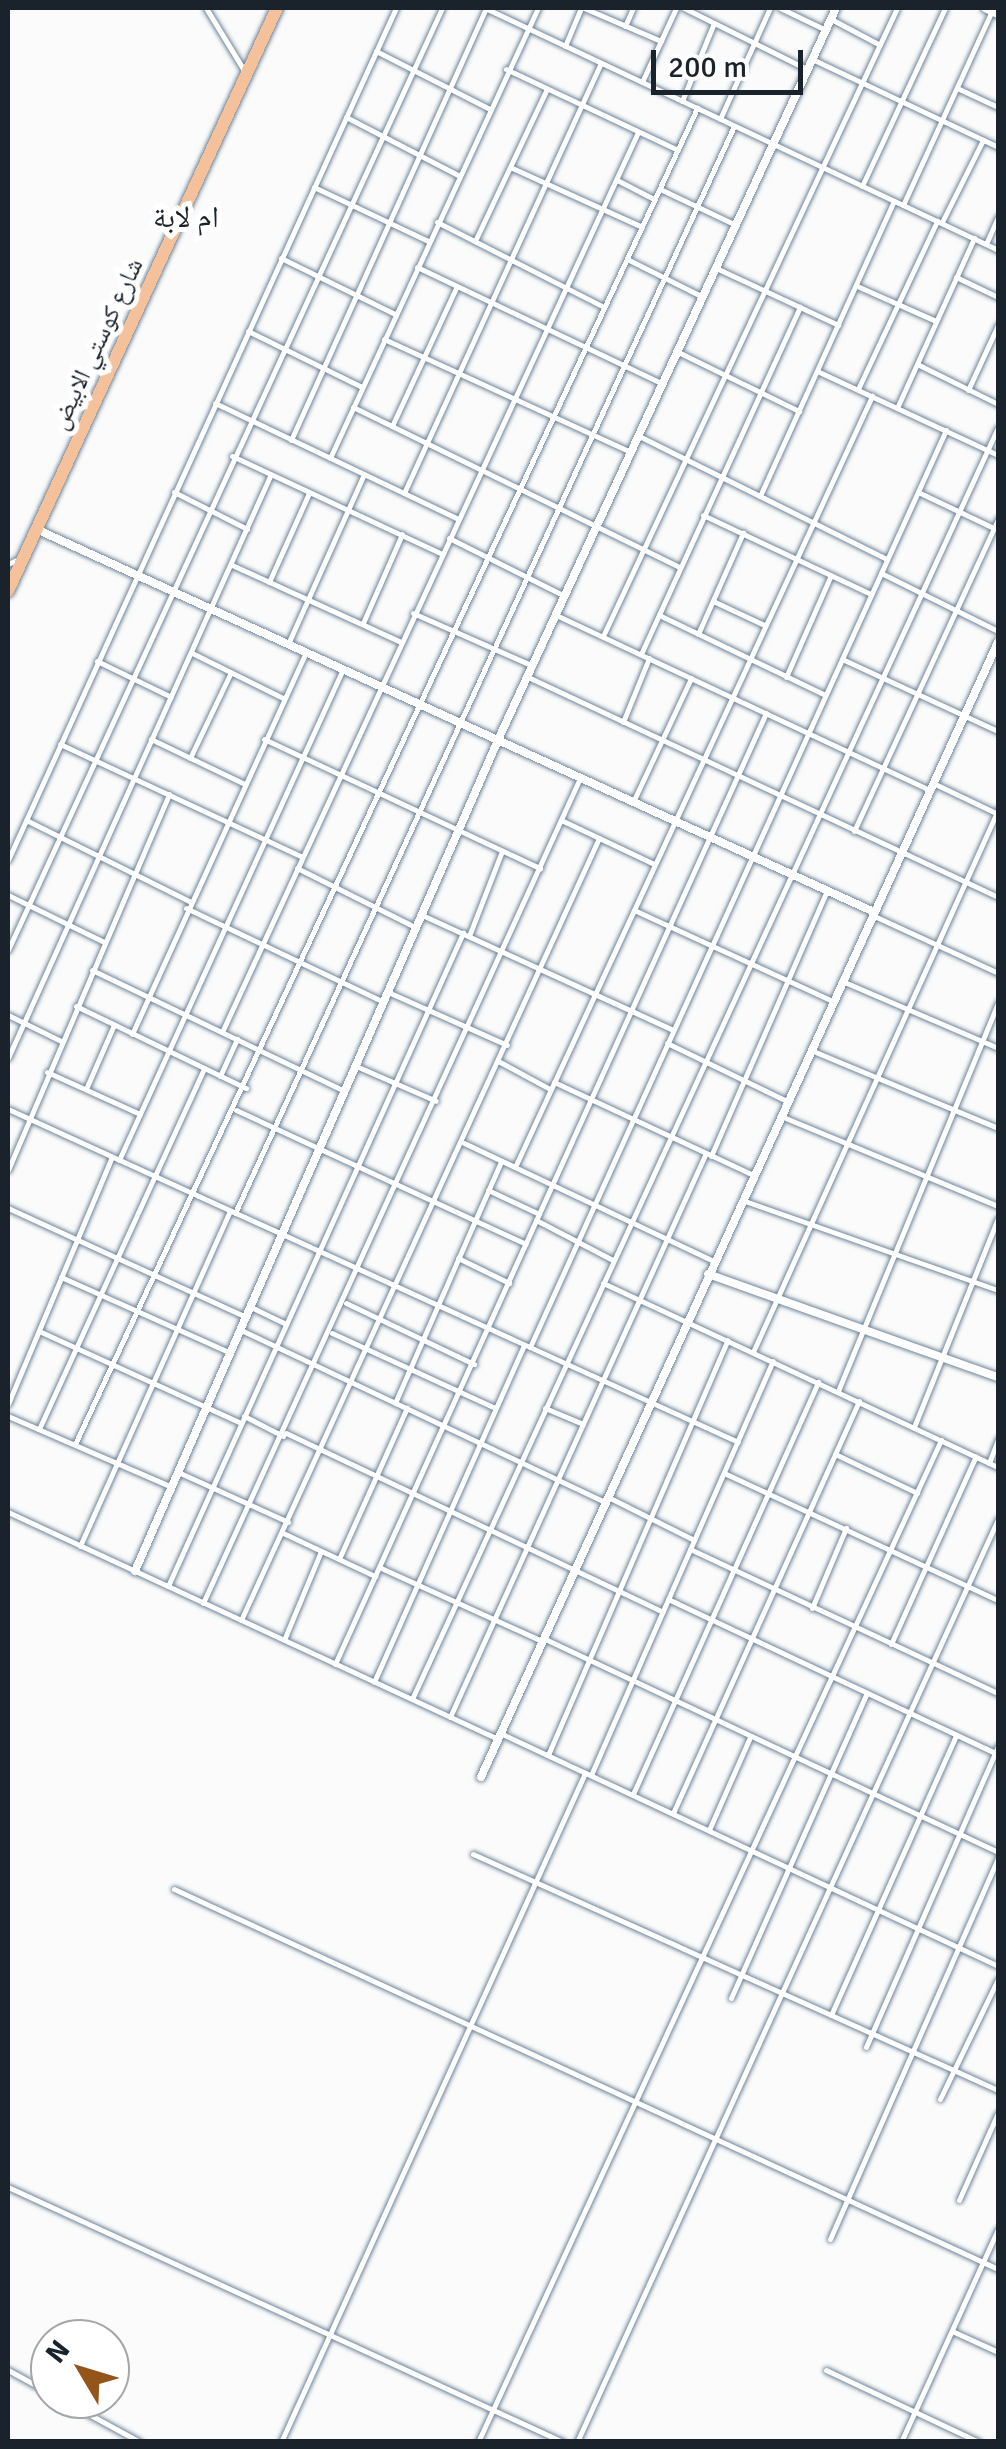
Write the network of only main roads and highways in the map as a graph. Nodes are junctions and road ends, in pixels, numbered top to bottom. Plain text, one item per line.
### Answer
1 (277, 8) edge
2 (8, 591) edge

1 - 2 highway, شارع كوستي الابيض

